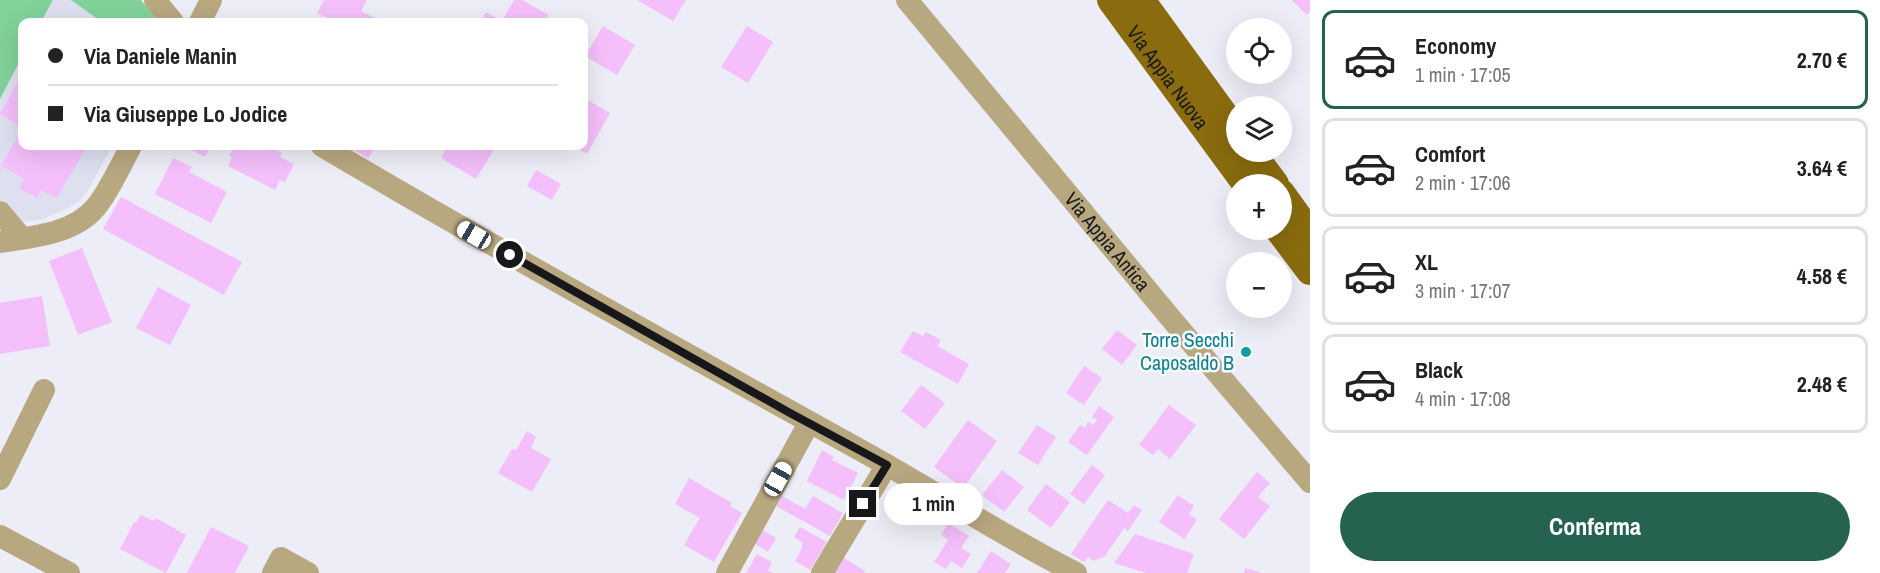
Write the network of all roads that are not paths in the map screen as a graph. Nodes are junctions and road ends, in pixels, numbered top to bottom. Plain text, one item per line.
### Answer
1 (155, 0) edge
2 (211, 0) edge
3 (907, 0) edge
4 (1111, 0) edge
5 (1141, 0) edge
6 (170, 18) edge
7 (202, 18) edge
8 (1226, 117) edge
9 (130, 150) edge
10 (329, 150) edge
11 (1239, 174) edge
12 (1292, 208) edge
13 (0, 212) edge
14 (1310, 233) edge
15 (11, 240) edge
16 (1287, 240) edge
17 (1310, 271) edge
18 (44, 390) dead end
19 (809, 423) junction
20 (887, 465) junction
21 (0, 479) edge
22 (1310, 482) edge
23 (0, 536) edge
24 (69, 573) edge
25 (273, 573) edge
26 (308, 573) edge
27 (727, 573) edge
28 (822, 573) edge
29 (1076, 573) edge

1 - 6 street
2 - 7 street
3 - 22 street, Via Appia Antica
4 - 11 main road, Via Appia Nuova
5 - 8 main road, Via Appia Nuova
9 - 15 street
10 - 19 street
12 - 14 main road
13 - 15 street
16 - 17 main road
18 - 21 street
19 - 20 street
19 - 27 street
20 - 28 street
20 - 29 street
23 - 24 street
25 - 26 street

